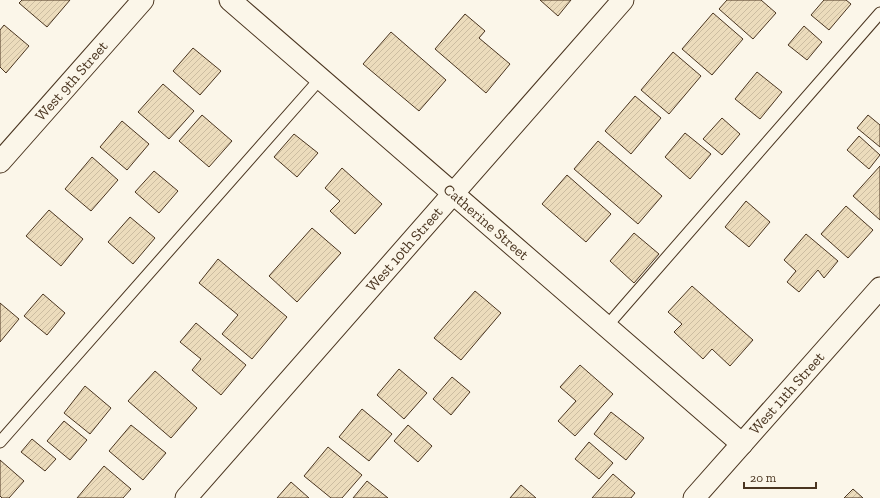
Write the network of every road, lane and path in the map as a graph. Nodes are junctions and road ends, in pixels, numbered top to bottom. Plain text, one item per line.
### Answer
1 (143, 0) edge
2 (230, 0) edge
3 (623, 0) edge
4 (880, 13) edge
5 (320, 79) junction
6 (0, 162) edge
7 (453, 194) junction
8 (880, 288) edge
9 (606, 327) junction
10 (0, 442) edge
11 (742, 444) junction
12 (702, 495) edge
13 (186, 498) edge

1 - 6 street, West 9th Street
2 - 5 street, Catherine Street
3 - 7 street, West 10th Street
4 - 9 lane
5 - 7 street, Catherine Street
5 - 10 lane
7 - 9 street, Catherine Street
7 - 13 street, West 10th Street
8 - 11 street, West 11th Street
9 - 11 street, Catherine Street
11 - 12 street, West 11th Street

